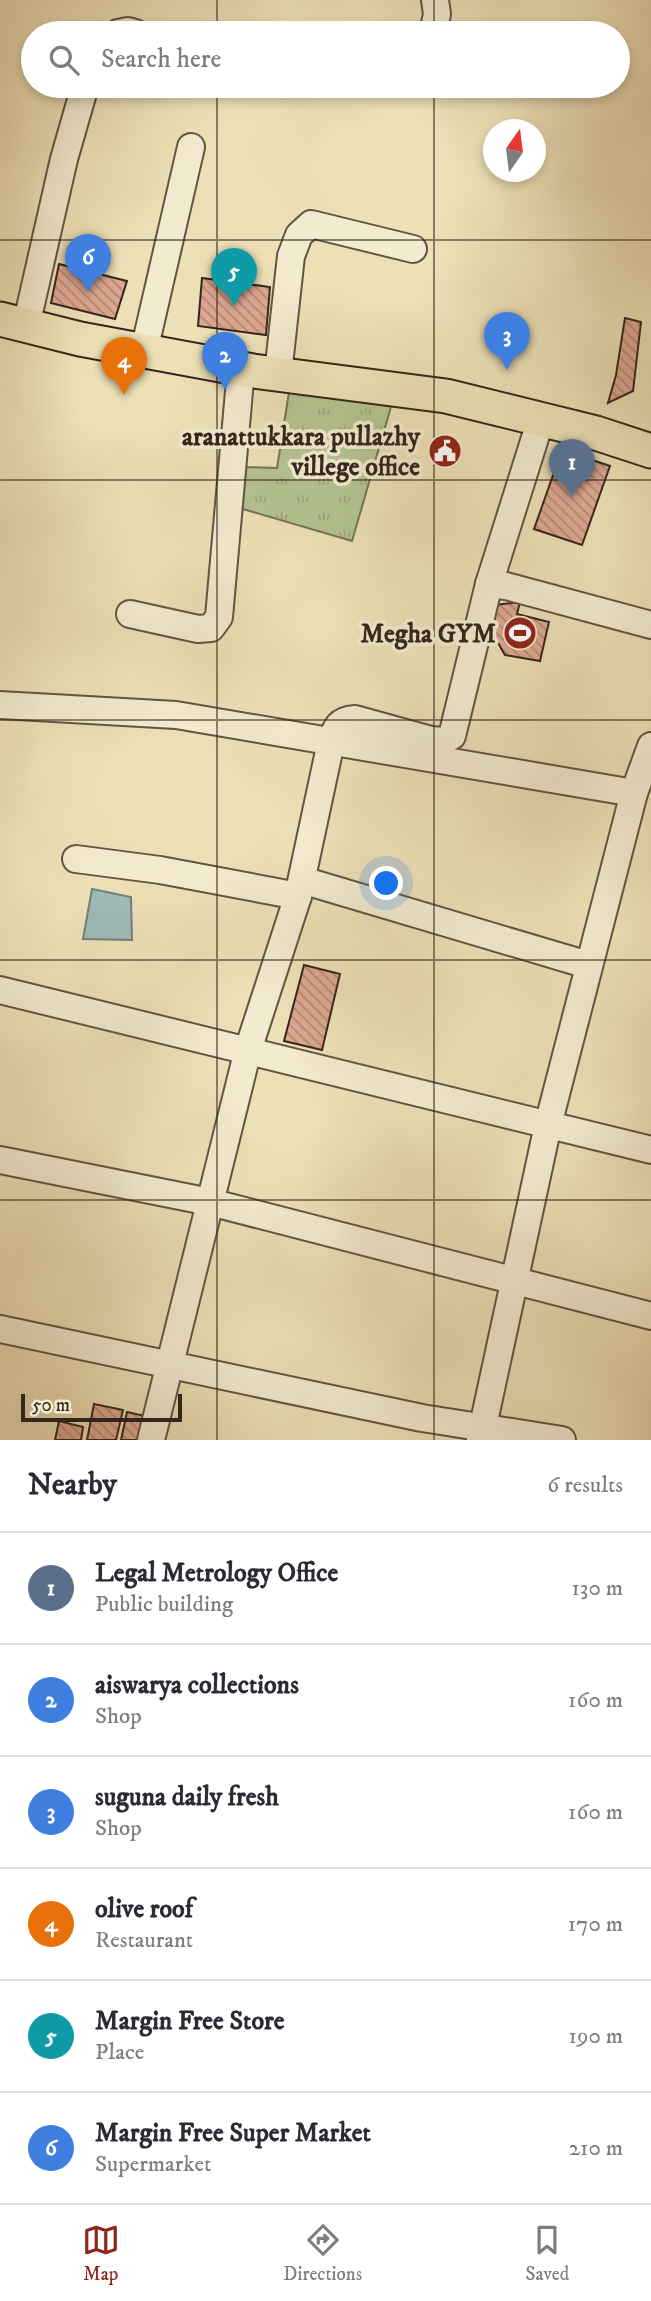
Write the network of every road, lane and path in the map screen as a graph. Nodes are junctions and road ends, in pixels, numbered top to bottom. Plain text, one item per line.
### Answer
1 (435, 0) edge
2 (436, 21) edge
3 (82, 98) edge
4 (191, 147) dead end
5 (413, 249) dead end
6 (13, 322) edge
7 (144, 351) junction
8 (241, 369) junction
9 (278, 374) junction
10 (541, 419) junction
11 (651, 452) edge
12 (489, 584) junction
13 (130, 614) dead end
14 (651, 625) edge
15 (0, 705) edge
16 (331, 742) junction
17 (651, 746) edge
18 (634, 793) junction
19 (76, 859) dead end
20 (300, 888) junction
21 (588, 965) junction
22 (0, 990) edge
23 (248, 1050) junction
24 (548, 1125) junction
25 (651, 1150) edge
26 (0, 1160) edge
27 (211, 1202) junction
28 (516, 1283) junction
29 (651, 1316) edge
30 (0, 1329) edge
31 (168, 1365) junction
32 (482, 1434) edge
33 (151, 1440) edge
34 (562, 1440) edge

1 - 2 street
3 - 6 street
4 - 7 street
5 - 9 street
6 - 7 main road
7 - 8 main road
8 - 9 main road
8 - 13 street
9 - 10 main road
10 - 11 main road
10 - 12 street
12 - 14 street
12 - 16 street
15 - 16 street
16 - 18 street
16 - 20 street
17 - 18 street
18 - 21 street
19 - 20 street
20 - 21 street
20 - 23 street
21 - 24 street
22 - 23 street
23 - 24 street
23 - 27 street
24 - 25 street
24 - 28 street
26 - 27 street
27 - 28 street
27 - 31 street
28 - 29 street
28 - 32 street
30 - 31 street
31 - 32 street
31 - 33 street
32 - 34 street

